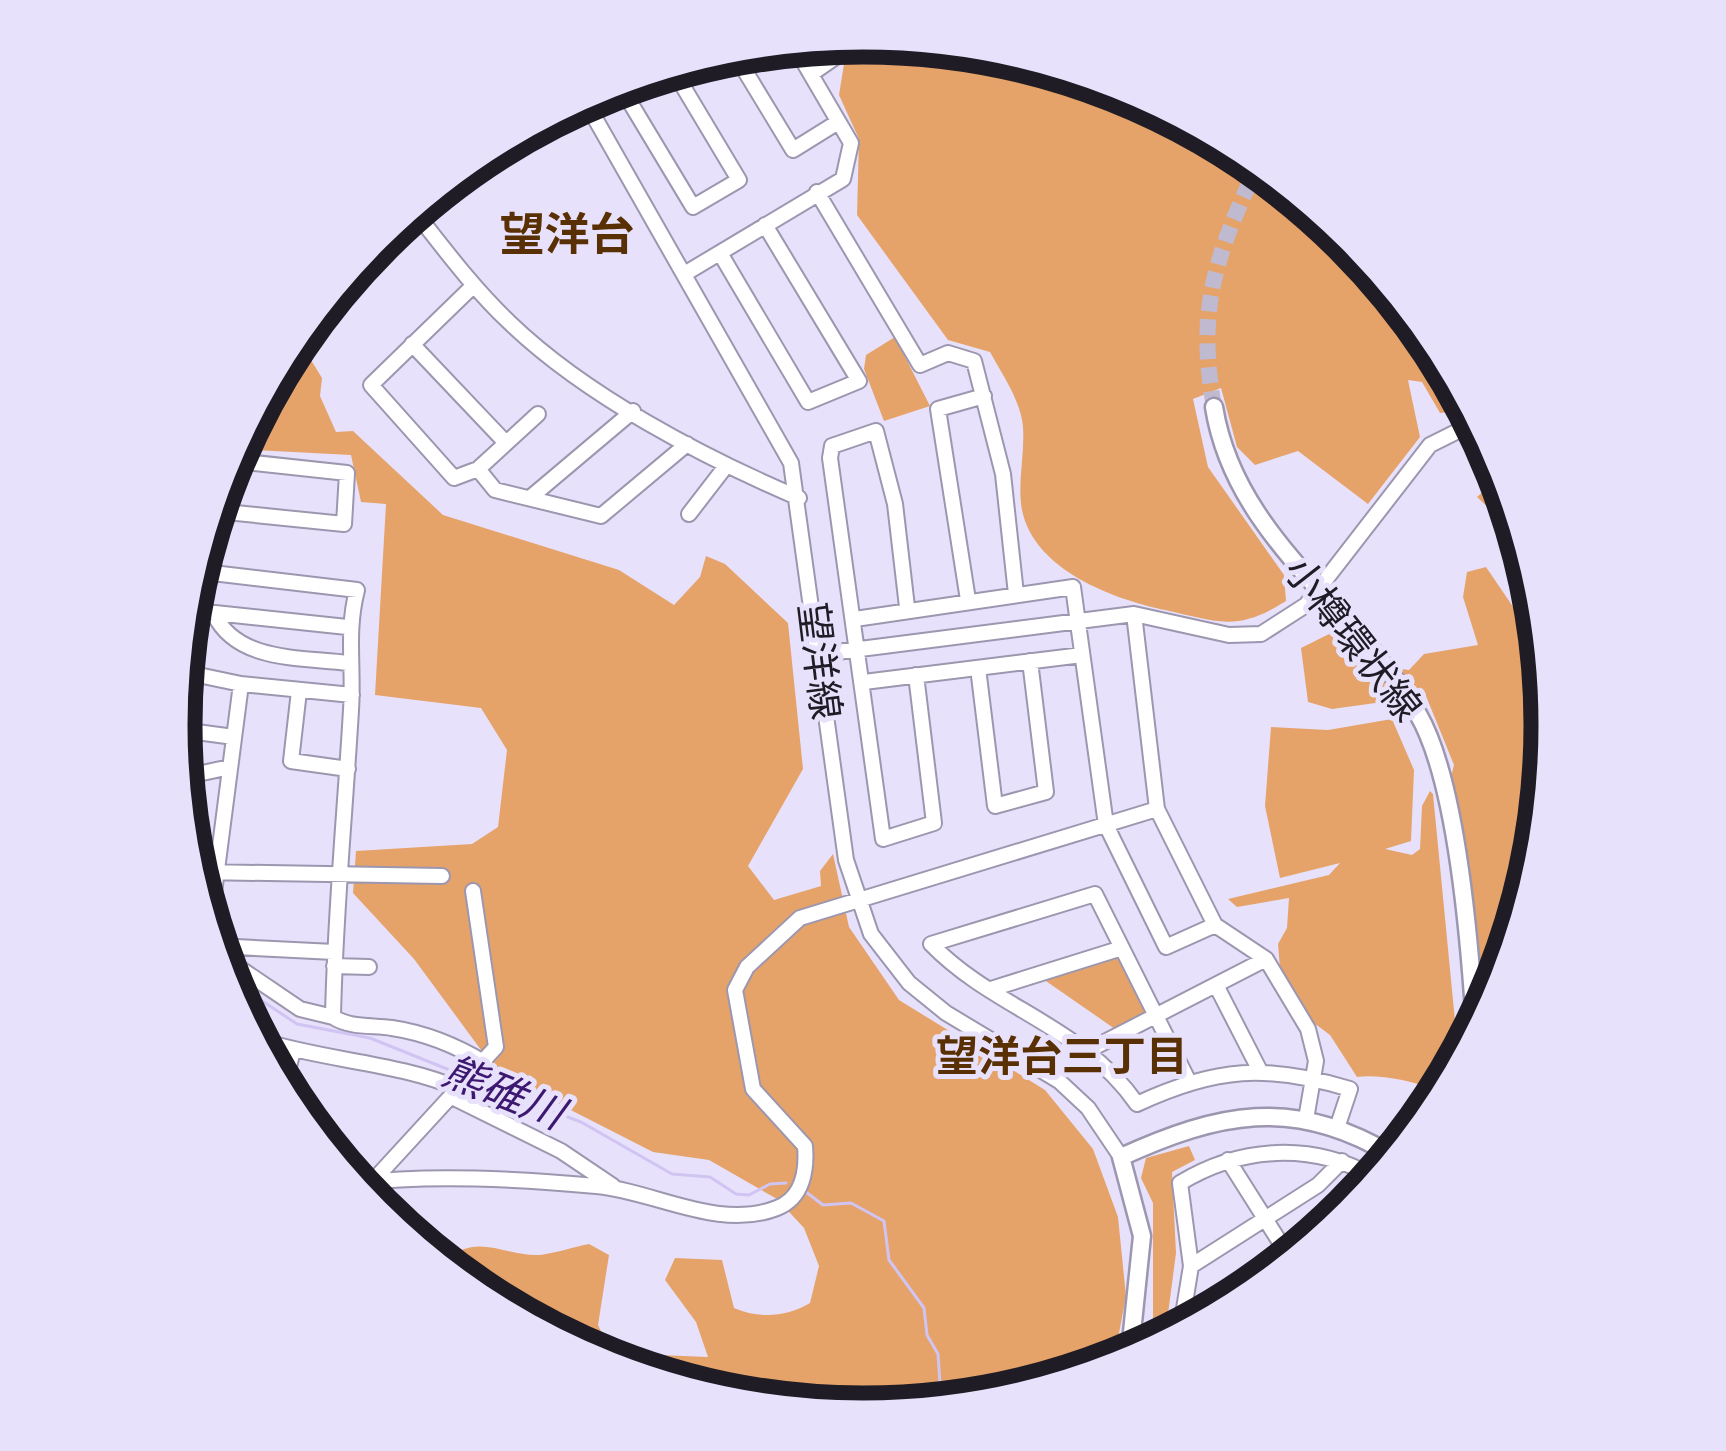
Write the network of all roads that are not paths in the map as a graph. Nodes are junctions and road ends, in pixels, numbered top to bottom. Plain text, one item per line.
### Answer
1 (835, 58) edge
2 (802, 60) edge
3 (744, 68) edge
4 (811, 74) junction
5 (680, 83) edge
6 (628, 100) edge
7 (593, 114) edge
8 (838, 122) junction
9 (817, 191) junction
10 (423, 222) edge
11 (765, 225) junction
12 (720, 253) junction
13 (686, 273) junction
14 (473, 286) junction
15 (412, 344) junction
16 (984, 396) junction
17 (1214, 407) tunnel mouth
18 (633, 411) junction
19 (538, 415) dead end
20 (1462, 429) edge
21 (506, 443) junction
22 (687, 444) junction
23 (248, 462) edge
24 (726, 466) junction
25 (478, 469) junction
26 (531, 497) junction
27 (800, 498) junction
28 (230, 512) edge
29 (689, 514) dead end
30 (212, 574) edge
31 (1318, 590) junction
32 (1016, 594) junction
33 (968, 600) junction
34 (908, 608) junction
35 (204, 612) edge
36 (204, 613) edge
37 (1134, 614) junction
38 (855, 619) junction
39 (1078, 621) junction
40 (347, 627) junction
41 (860, 650) junction
42 (821, 654) junction
43 (1082, 655) junction
44 (1030, 661) junction
45 (348, 664) junction
46 (978, 668) junction
47 (197, 675) edge
48 (916, 675) junction
49 (864, 682) junction
50 (241, 684) junction
51 (299, 691) junction
52 (352, 695) junction
53 (194, 732) edge
54 (234, 737) junction
55 (230, 767) junction
56 (348, 769) junction
57 (196, 774) edge
58 (1157, 809) junction
59 (1106, 824) junction
60 (210, 870) edge
61 (210, 872) edge
62 (336, 875) junction
63 (442, 876) dead end
64 (473, 891) dead end
65 (855, 900) junction
66 (1215, 926) junction
67 (1122, 948) junction
68 (234, 951) edge
69 (1266, 958) junction
70 (334, 959) junction
71 (239, 965) edge
72 (369, 967) dead end
73 (1217, 987) junction
74 (992, 989) junction
75 (1472, 1001) edge
76 (1156, 1016) junction
77 (334, 1017) junction
78 (276, 1045) edge
79 (1090, 1049) junction
80 (293, 1050) junction
81 (289, 1068) edge
82 (1259, 1070) junction
83 (1313, 1078) junction
84 (1188, 1080) junction
85 (468, 1082) junction
86 (1306, 1119) junction
87 (1337, 1128) junction
88 (1380, 1149) edge
89 (1121, 1157) junction
90 (1228, 1160) junction
91 (1342, 1161) junction
92 (1362, 1171) edge
93 (370, 1176) edge
94 (375, 1182) edge
95 (617, 1189) junction
96 (1266, 1219) junction
97 (1282, 1246) edge
98 (1191, 1266) junction
99 (1183, 1312) edge
100 (1132, 1337) edge

1 - 4 street
2 - 4 street
3 - 8 street
4 - 8 street
5 - 6 street
7 - 13 street, 望洋線
8 - 9 street
9 - 11 street
9 - 16 street
10 - 14 street
11 - 12 street
11 - 12 street
12 - 13 street
13 - 27 street, 望洋線
14 - 15 street
14 - 18 street
15 - 21 street
15 - 25 street
16 - 32 street
16 - 33 street
17 - 31 main road, 小樽環状線
18 - 22 street
18 - 26 street
19 - 21 street
20 - 31 street
21 - 25 street
22 - 24 street
22 - 26 street
23 - 28 street
24 - 27 street
24 - 29 street
25 - 26 street
27 - 42 street, 望洋線
30 - 40 street
31 - 37 street
31 - 75 main road, 小樽環状線
32 - 33 street
32 - 39 street
33 - 34 street
34 - 38 street
34 - 38 street
35 - 40 street
36 - 45 street
37 - 39 street
37 - 58 street
38 - 41 street
39 - 41 street
39 - 43 street
40 - 45 street
41 - 42 street
41 - 49 street
42 - 65 street, 望洋線
43 - 44 street
43 - 59 street
44 - 46 street
44 - 46 street
45 - 52 street
46 - 48 street
47 - 50 street
48 - 49 street
48 - 49 street
50 - 51 street
50 - 54 street
51 - 52 street
51 - 56 street
52 - 56 street
53 - 54 street
54 - 55 street
55 - 57 street
55 - 60 street
56 - 62 street
58 - 59 street
58 - 66 street
59 - 65 street
59 - 66 street
61 - 62 street
62 - 63 street
62 - 70 street
64 - 85 street
65 - 89 street, 望洋線
65 - 95 street
66 - 69 street
67 - 74 street
67 - 74 street
67 - 76 street
68 - 70 street
69 - 73 street
69 - 83 street
70 - 72 street
70 - 77 street
71 - 77 street
73 - 76 street
73 - 82 street
74 - 79 street
76 - 79 street
76 - 84 street
77 - 85 street
78 - 80 street
79 - 84 street
80 - 81 street
80 - 85 street
82 - 83 street
82 - 84 street
83 - 86 street
83 - 87 street
85 - 93 street
85 - 95 street
86 - 87 main road
86 - 89 main road
87 - 88 main road
89 - 100 main road
90 - 91 street
90 - 96 street
90 - 98 street
91 - 92 street
91 - 96 street
94 - 95 street
96 - 97 street
96 - 98 street
98 - 99 street

